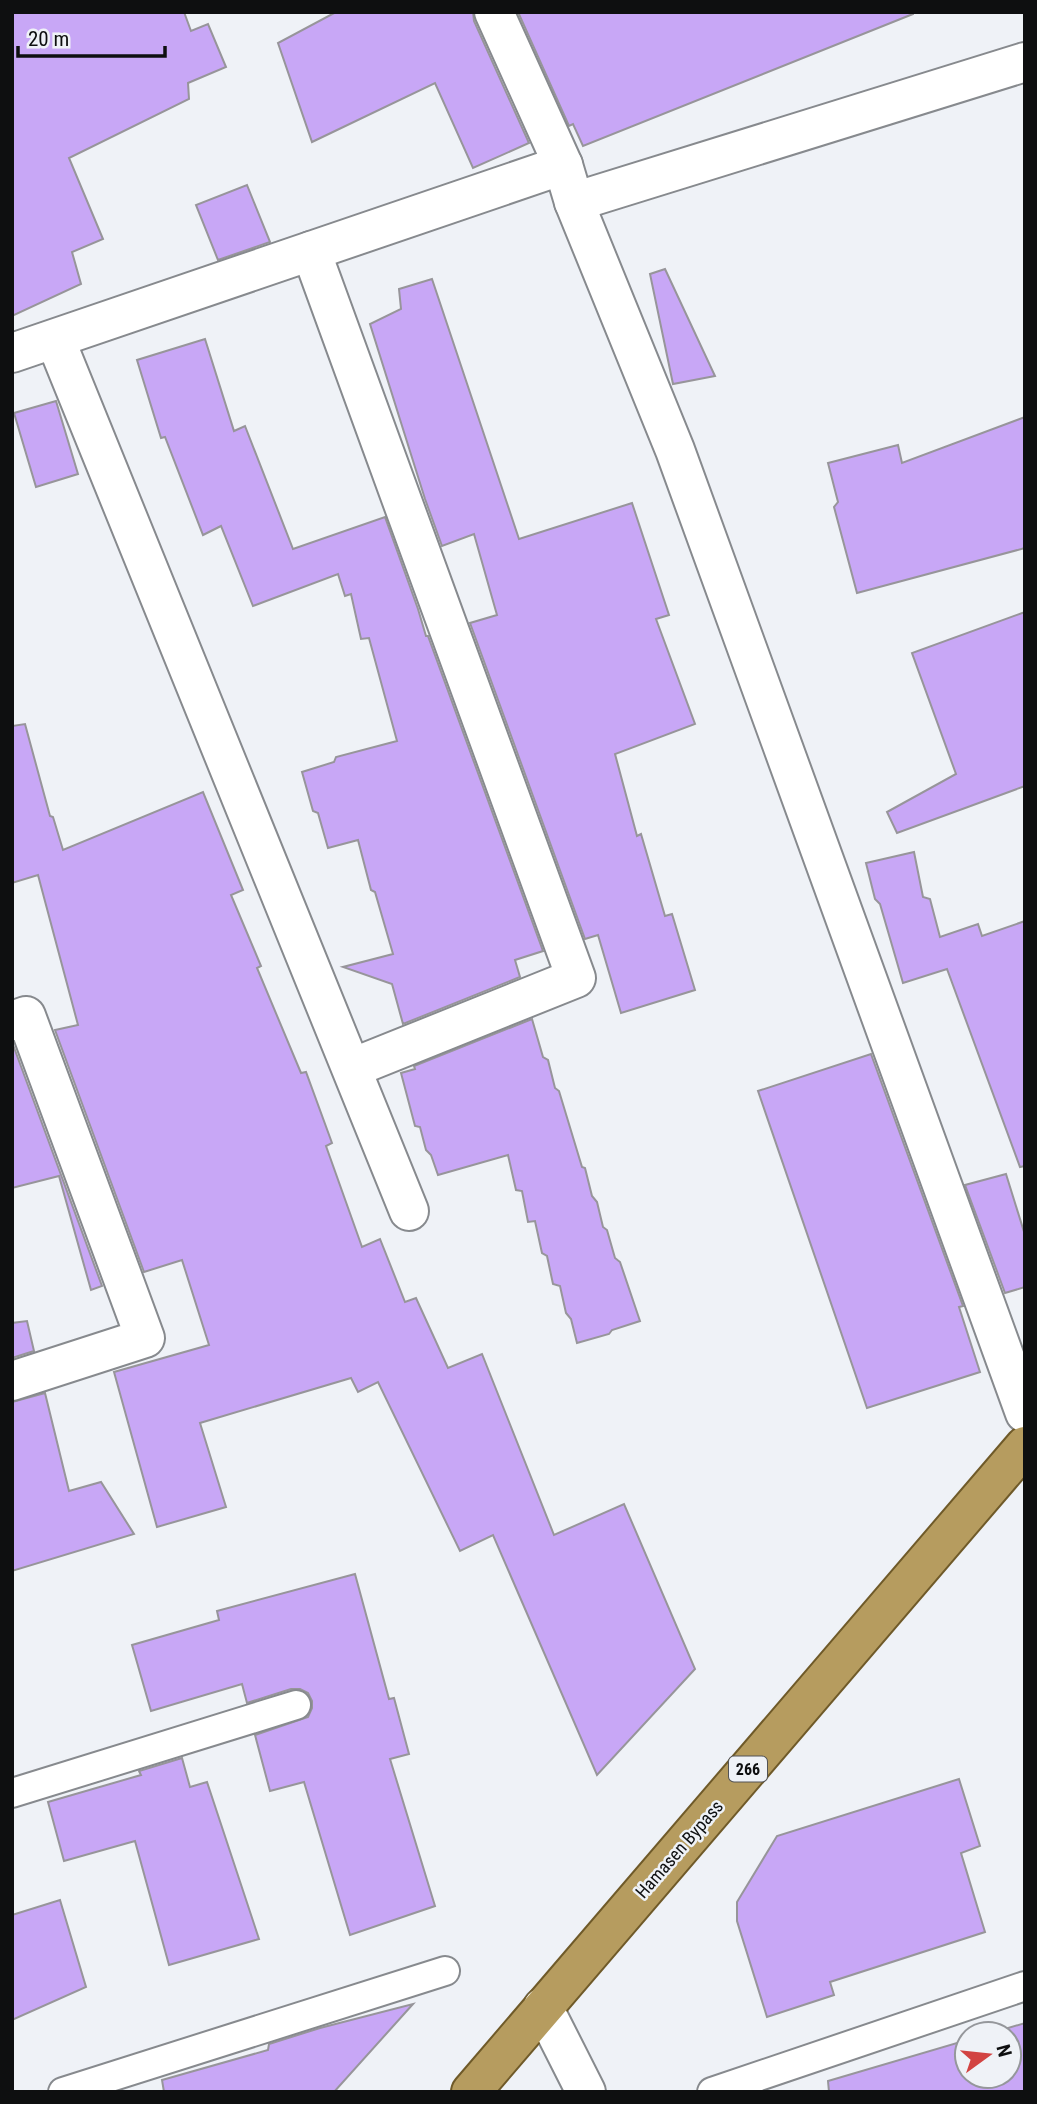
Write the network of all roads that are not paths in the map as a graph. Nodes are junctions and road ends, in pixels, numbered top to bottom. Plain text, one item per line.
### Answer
1 (494, 12) edge
2 (1025, 61) edge
3 (563, 165) junction
4 (574, 202) junction
5 (310, 251) junction
6 (55, 339) junction
7 (12, 353) edge
8 (12, 1021) edge
9 (352, 1068) junction
10 (409, 1211) dead end
11 (12, 1381) edge
12 (1025, 1413) edge
13 (1025, 1446) edge
14 (296, 1704) dead end
15 (12, 1793) edge
16 (445, 1971) dead end
17 (1025, 1986) edge
18 (543, 2007) junction
19 (63, 2092) edge
20 (471, 2092) edge
21 (586, 2092) edge
22 (712, 2092) edge

1 - 3 street
2 - 4 street
3 - 4 street
3 - 5 street
4 - 12 street
5 - 6 street
5 - 9 street
6 - 7 street
6 - 9 street
8 - 11 street
9 - 10 street
13 - 18 highway, Hamasen Bypass / 266
14 - 15 lane
16 - 19 lane
17 - 22 lane
18 - 20 highway, Hamasen Bypass / 266
18 - 21 street

